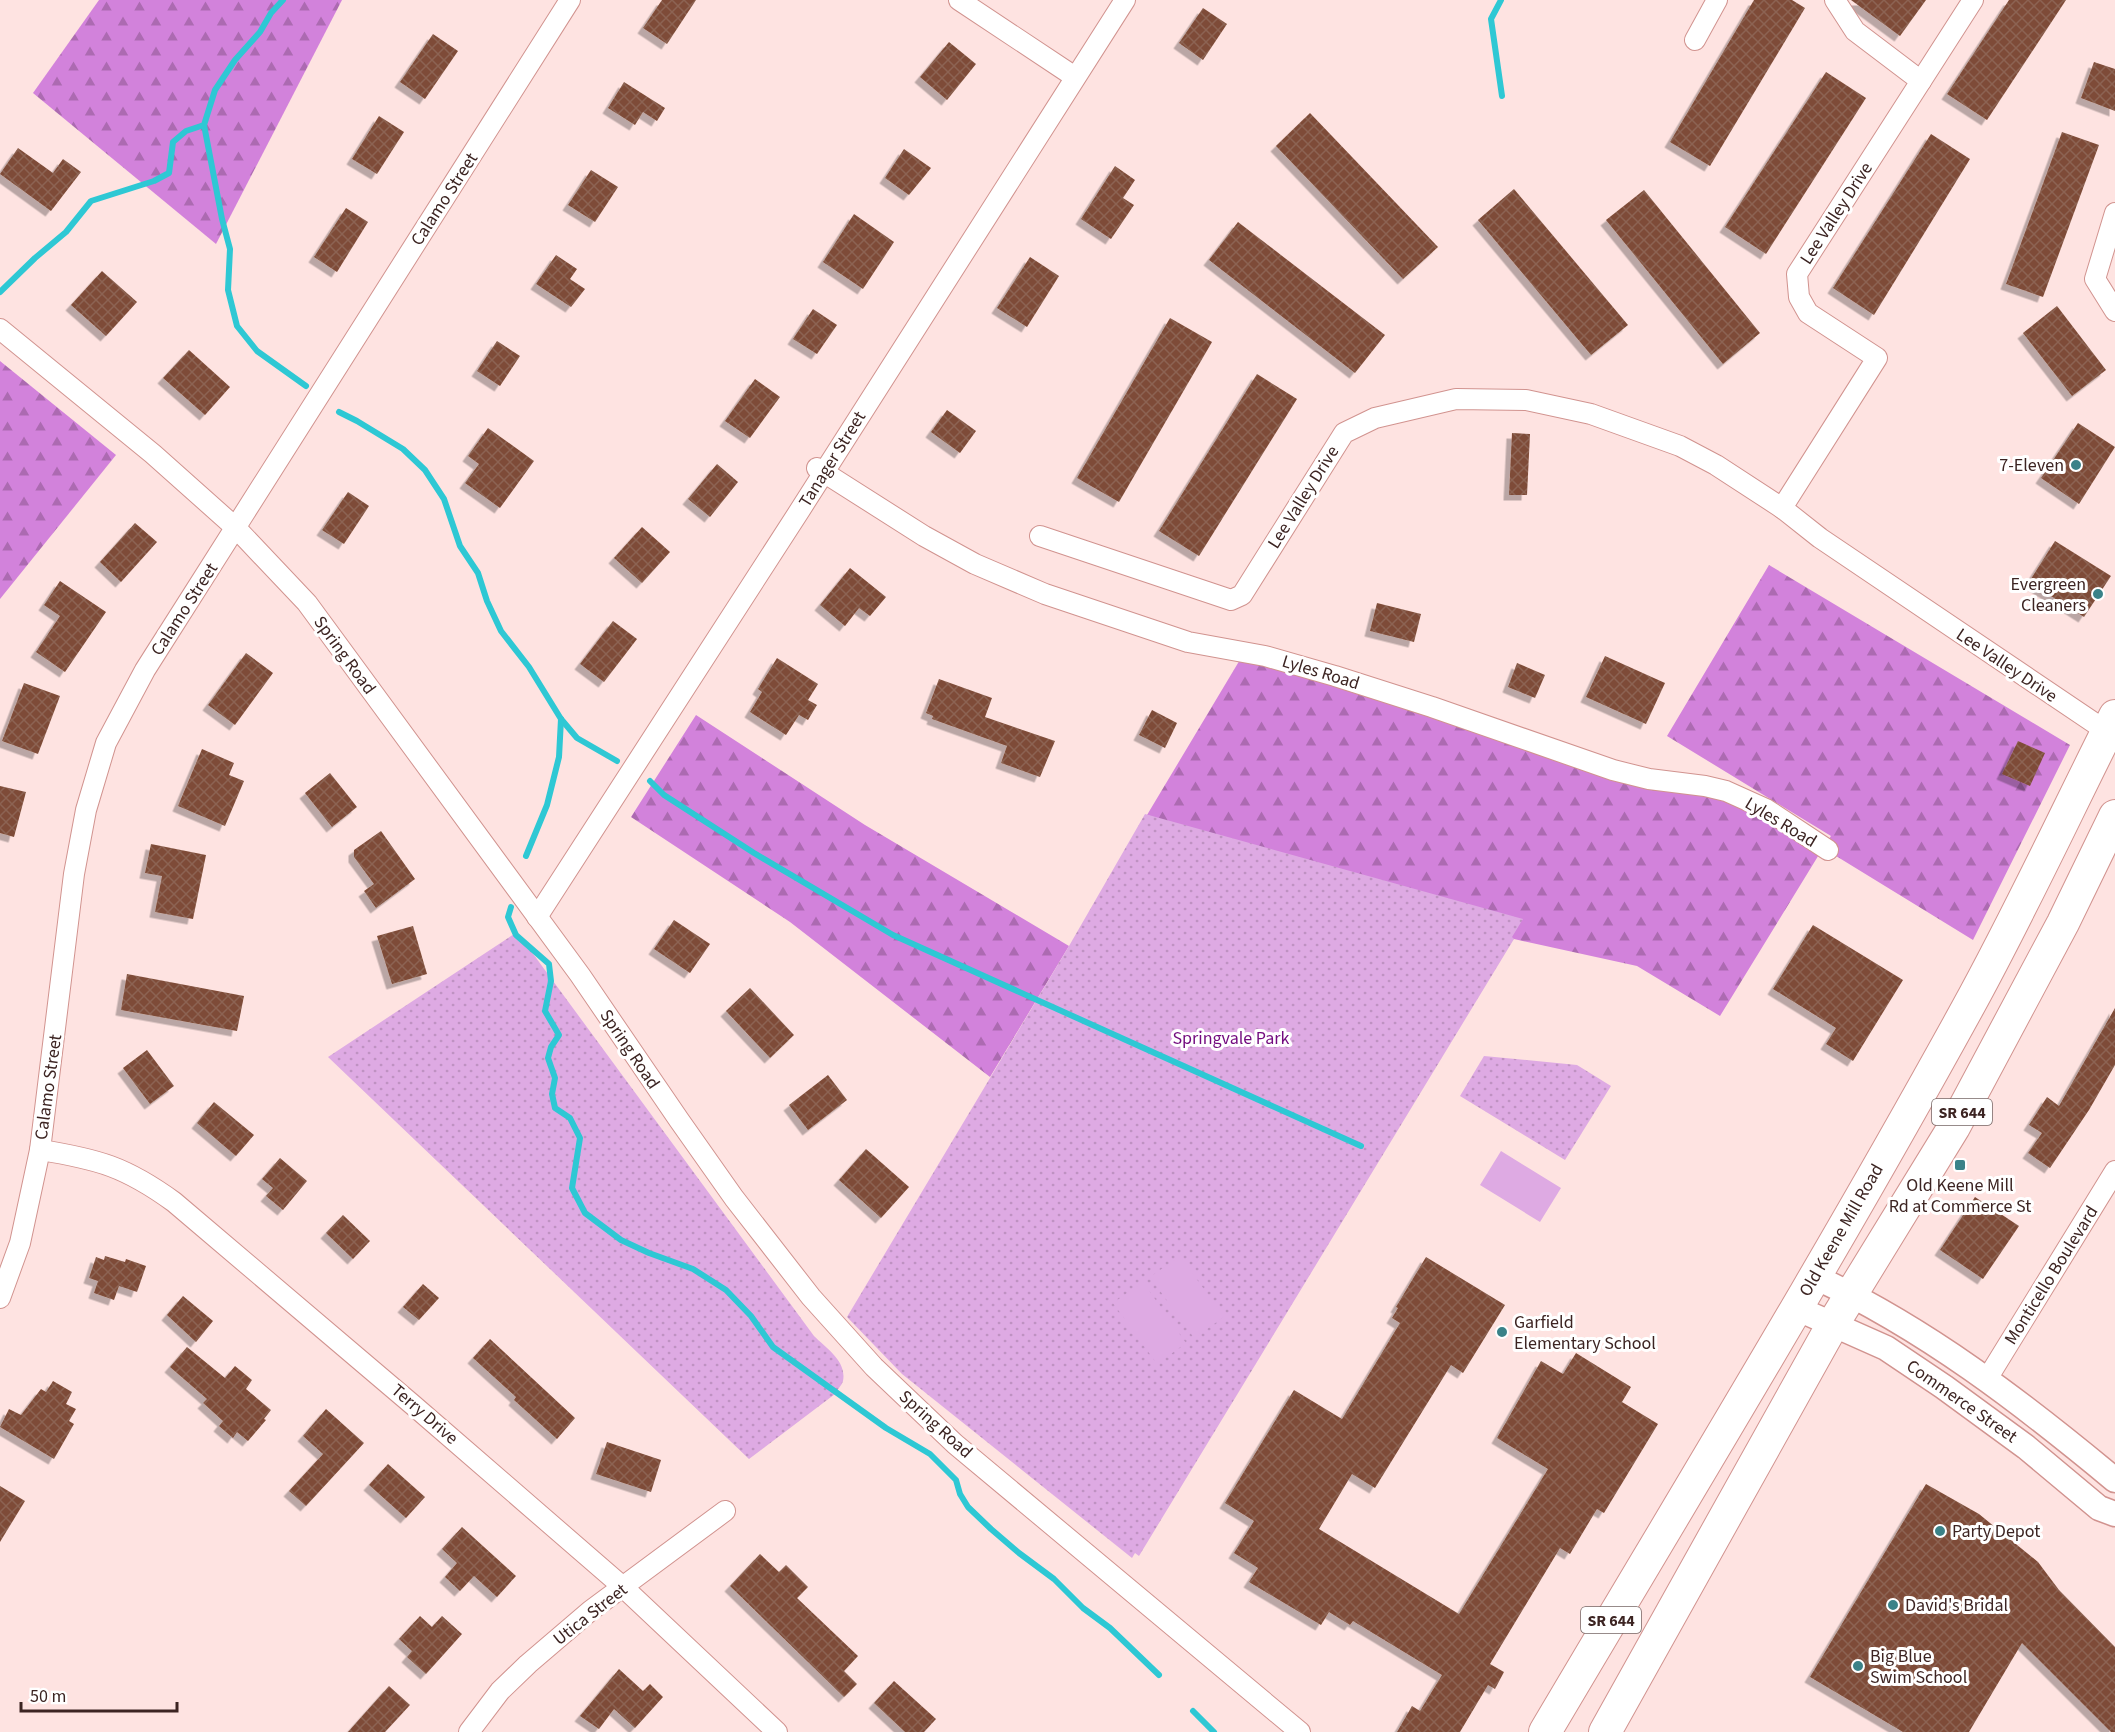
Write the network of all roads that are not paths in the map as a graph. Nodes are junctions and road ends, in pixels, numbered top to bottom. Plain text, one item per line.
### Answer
1 (570, 0) edge
2 (959, 0) edge
3 (1125, 0) edge
4 (1717, 0) edge
5 (1835, 0) edge
6 (1973, 0) edge
7 (1695, 40) dead end
8 (1075, 78) junction
9 (1921, 81) junction
10 (2115, 213) edge
11 (2115, 311) edge
12 (0, 329) edge
13 (820, 471) junction
14 (1782, 508) junction
15 (236, 528) junction
16 (1040, 536) dead end
17 (2112, 728) edge
18 (2115, 816) edge
19 (1828, 850) dead end
20 (537, 917) junction
21 (40, 1150) junction
22 (2115, 1171) edge
23 (1815, 1277) junction
24 (1851, 1294) junction
25 (0, 1298) edge
26 (1796, 1308) junction
27 (1833, 1324) junction
28 (1987, 1379) junction
29 (2115, 1480) edge
30 (725, 1511) dead end
31 (2115, 1514) edge
32 (623, 1587) junction
33 (468, 1732) edge
34 (777, 1732) edge
35 (1300, 1732) edge
36 (1545, 1732) edge
37 (1605, 1732) edge

1 - 15 street, Calamo Street
2 - 8 street
3 - 8 street, Tanager Street
4 - 7 street
5 - 9 street
6 - 9 street, Lee Valley Drive
8 - 13 street, Tanager Street
9 - 14 street, Lee Valley Drive
10 - 11 street
12 - 15 street, Spring Road
13 - 19 street, Lyles Road
13 - 20 street, Tanager Street
14 - 16 street, Lee Valley Drive
14 - 17 street, Lee Valley Drive
15 - 20 street, Spring Road
15 - 21 street, Calamo Street
17 - 23 main road, Old Keene Mill Road / SR 644
18 - 24 main road, SR 644
20 - 35 street, Spring Road
21 - 25 street, Calamo Street
21 - 32 street, Terry Drive
22 - 28 street, Monticello Boulevard
23 - 24 street, Commerce Street
23 - 26 main road, Old Keene Mill Road / SR 644
24 - 27 main road, SR 644
24 - 28 street, Commerce Street
26 - 27 street, Commerce Street
26 - 36 main road, Old Keene Mill Road / SR 644
27 - 31 street, Commerce Street
27 - 37 main road, SR 644
28 - 29 street, Commerce Street
30 - 32 street, Utica Street
32 - 33 street, Utica Street
32 - 34 street, Terry Drive

